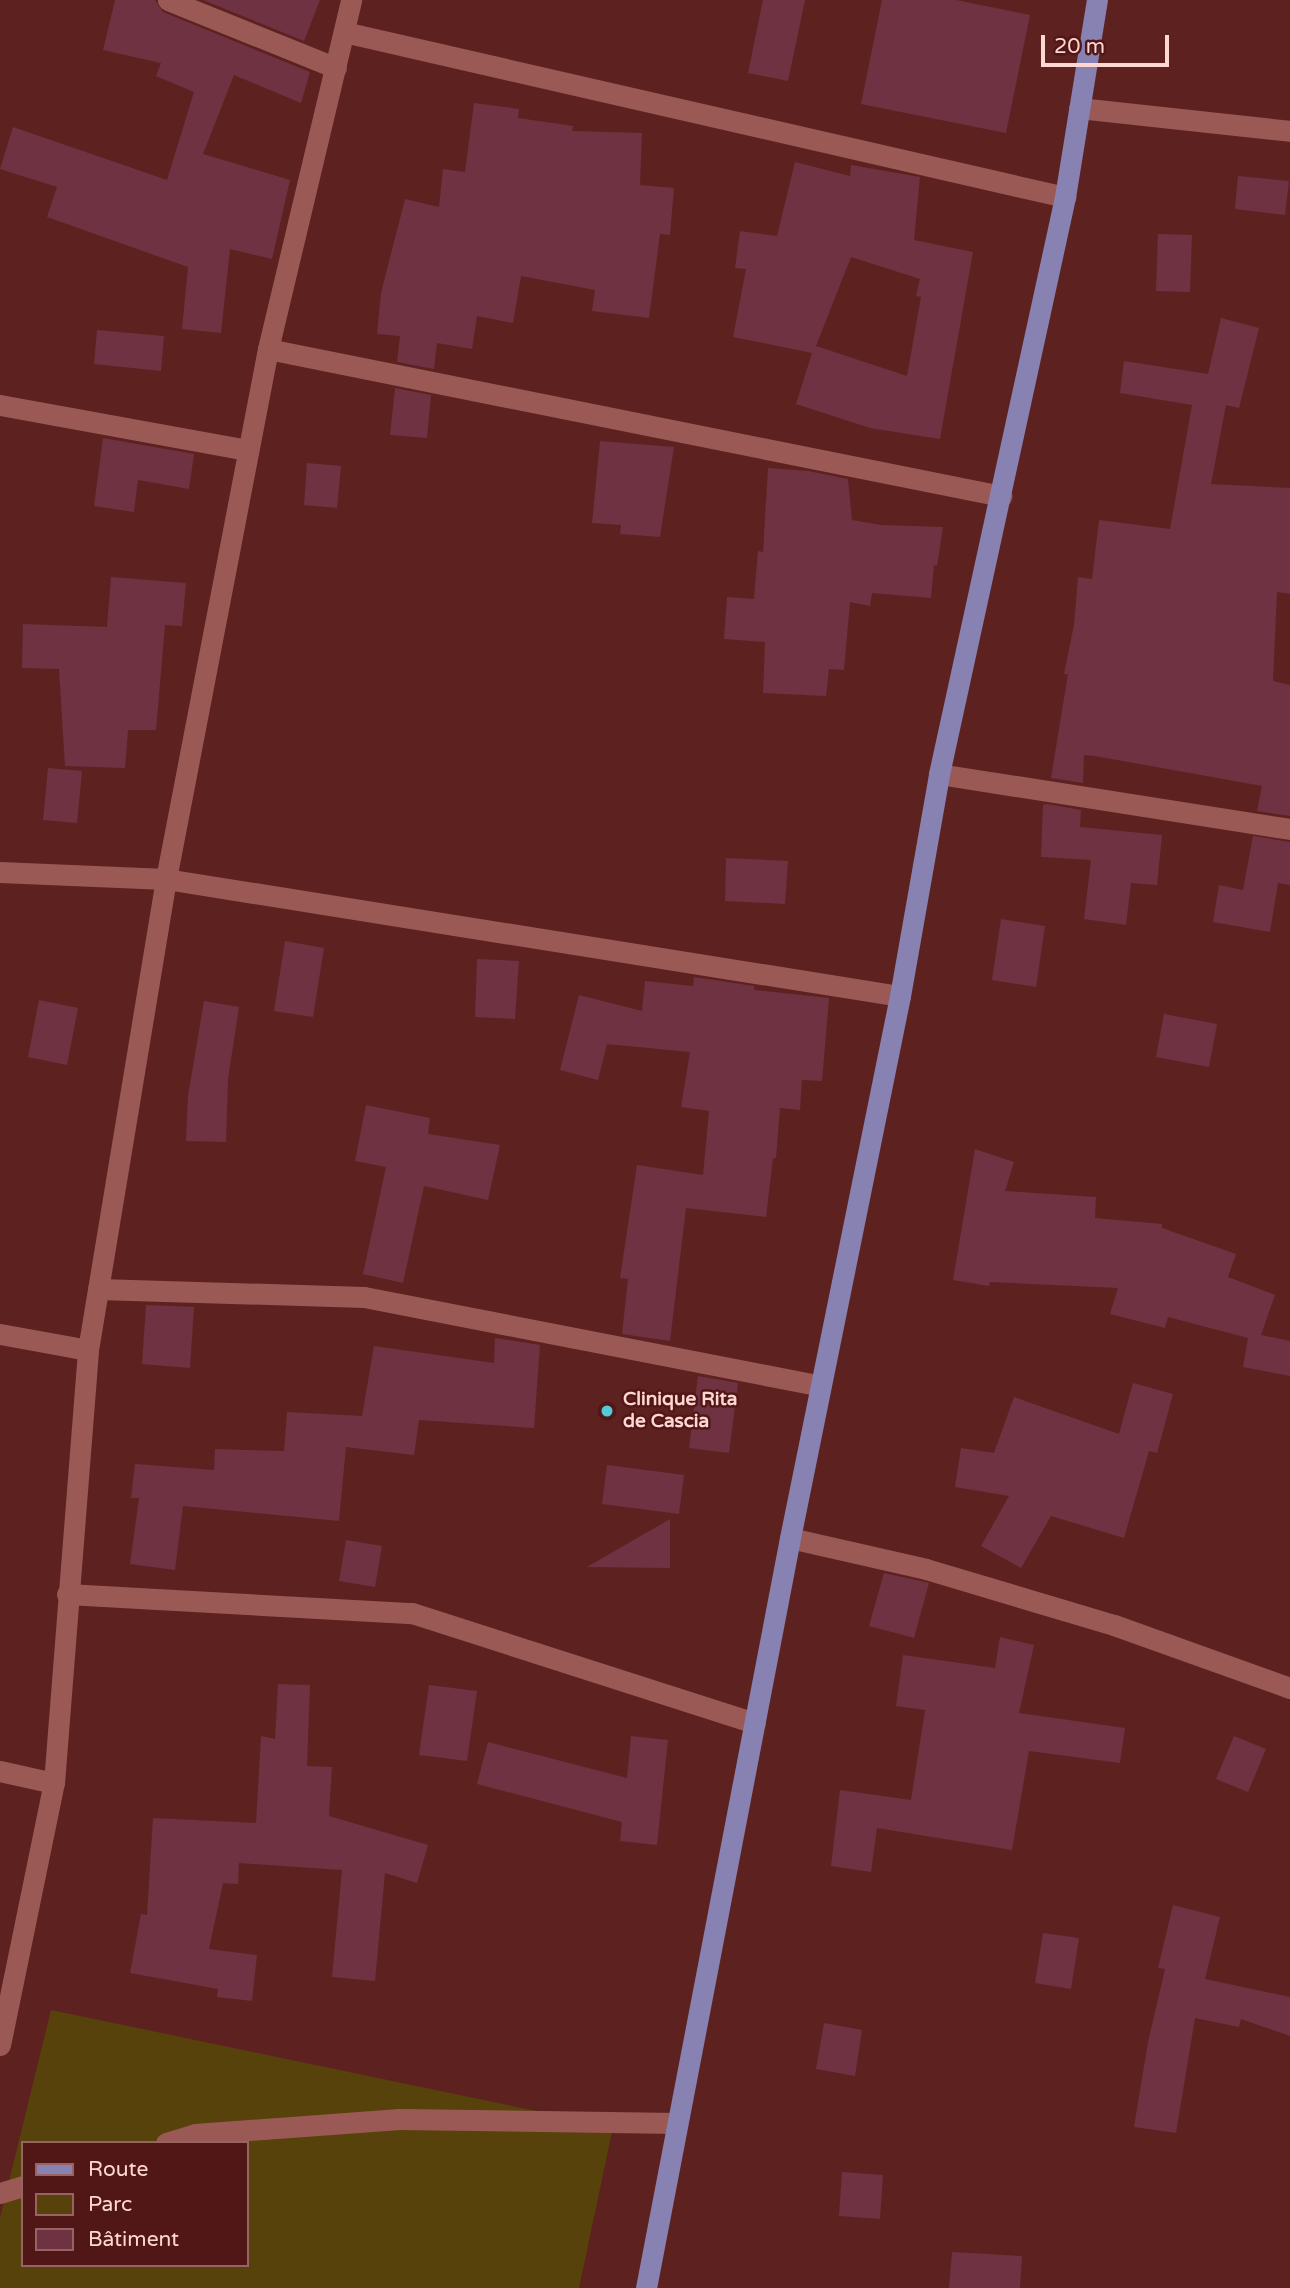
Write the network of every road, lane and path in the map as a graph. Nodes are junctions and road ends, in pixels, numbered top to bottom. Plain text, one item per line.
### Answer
1 (169, 0) edge
2 (351, 0) edge
3 (1097, 0) edge
4 (344, 32) junction
5 (337, 68) junction
6 (1079, 108) junction
7 (1290, 131) edge
8 (1065, 197) junction
9 (268, 349) junction
10 (0, 405) edge
11 (247, 450) junction
12 (1001, 496) junction
13 (939, 774) junction
14 (1290, 829) edge
15 (0, 872) edge
16 (166, 880) junction
17 (900, 996) junction
18 (98, 1289) junction
19 (0, 1334) edge
20 (88, 1350) junction
21 (820, 1386) junction
22 (790, 1538) junction
23 (67, 1594) junction
24 (1290, 1688) edge
25 (755, 1723) junction
26 (0, 1771) edge
27 (54, 1783) junction
28 (0, 2045) edge
29 (677, 2123) junction
30 (172, 2141) edge
31 (21, 2187) edge
32 (0, 2193) edge
33 (646, 2288) edge

1 - 5 street
2 - 4 street
3 - 6 main road
4 - 5 street
4 - 8 street
5 - 9 street
6 - 7 street
6 - 8 main road
8 - 12 main road
9 - 11 street
9 - 12 street
10 - 11 street
11 - 16 street
12 - 13 main road
13 - 14 street
13 - 17 main road
15 - 16 street
16 - 17 street
16 - 18 street
17 - 21 main road
18 - 20 street
18 - 21 street
19 - 20 street
20 - 23 street
21 - 22 main road
22 - 24 street
22 - 25 main road
23 - 25 street
23 - 27 street
25 - 29 main road
26 - 27 street
27 - 28 street
29 - 30 street
29 - 33 main road
31 - 32 street

